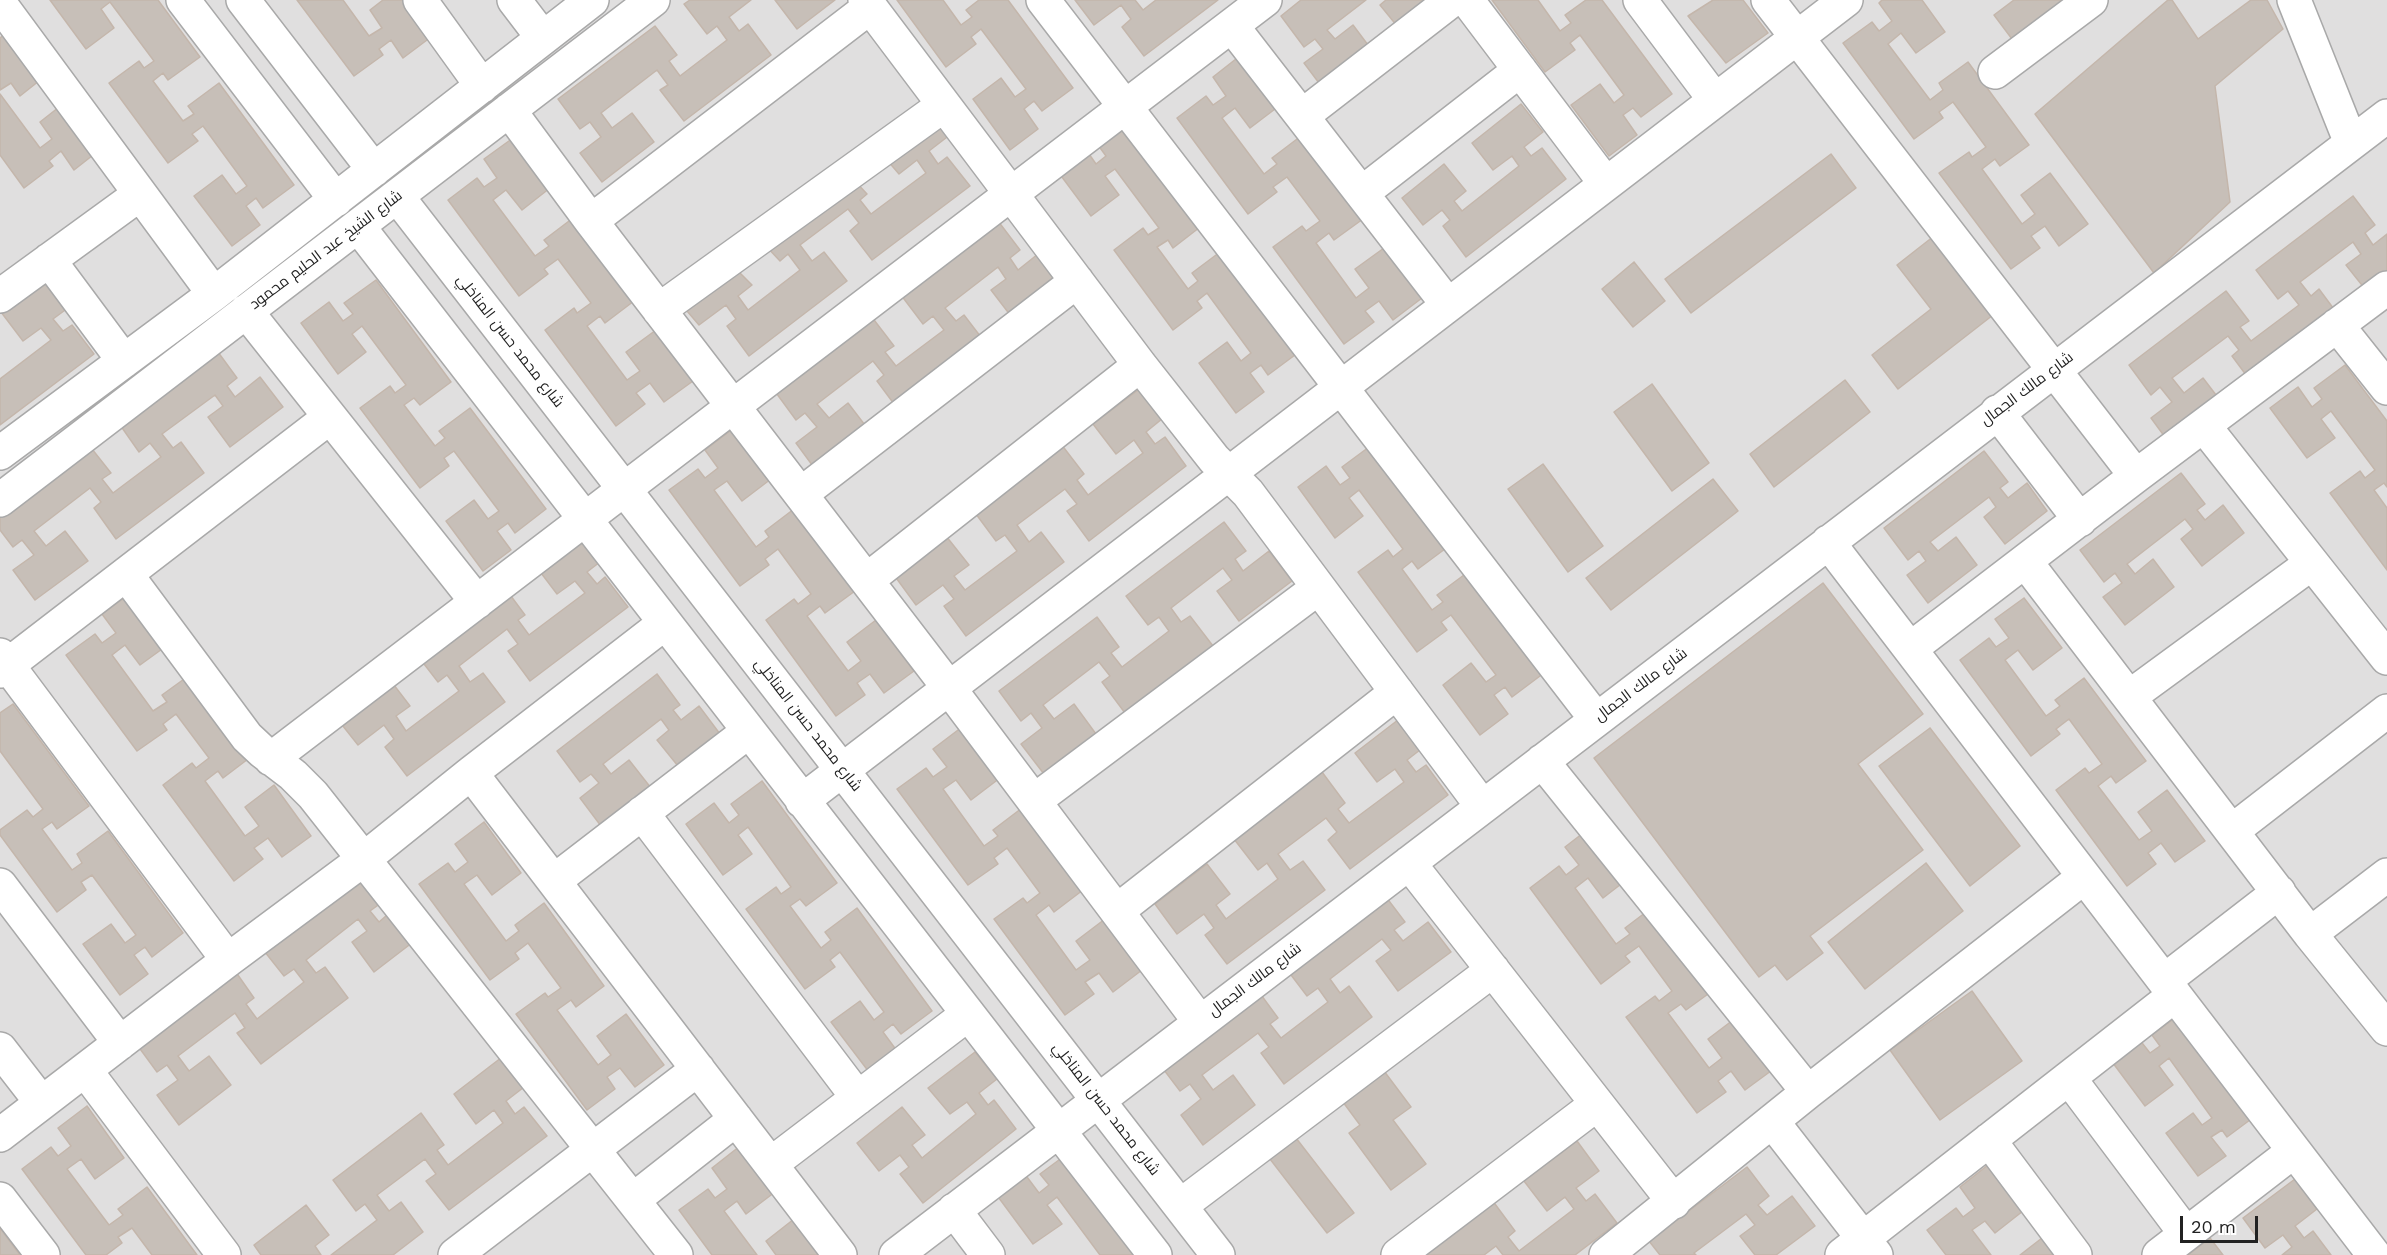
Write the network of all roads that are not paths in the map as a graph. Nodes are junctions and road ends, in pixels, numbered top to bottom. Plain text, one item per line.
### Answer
1 (183, 0) edge
2 (243, 0) edge
3 (420, 0) edge
4 (514, 0) edge
5 (592, 0) edge
6 (653, 0) edge
7 (1043, 0) edge
8 (1265, 0) edge
9 (1452, 0) edge
10 (1467, 0) edge
11 (1640, 0) edge
12 (1768, 0) edge
13 (1846, 0) edge
14 (2091, 0) edge
15 (2294, 0) edge
16 (868, 3) edge
17 (3, 4) edge
18 (1232, 26) junction
19 (1797, 37) junction
20 (543, 38) junction
21 (1520, 70) junction
22 (1995, 72) dead end
23 (482, 86) junction
24 (1715, 100) junction
25 (944, 105) junction
26 (1125, 107) junction
27 (509, 110) junction
28 (1302, 116) junction
29 (2387, 116) edge
30 (2351, 144) junction
31 (374, 170) junction
32 (1606, 184) junction
33 (1362, 193) junction
34 (140, 194) junction
35 (1011, 194) junction
36 (397, 196) junction
37 (336, 200) junction
38 (591, 221) junction
39 (358, 226) junction
40 (49, 260) junction
41 (1077, 281) junction
42 (5, 282) edge
43 (2387, 288) edge
44 (214, 294) junction
45 (1448, 305) junction
46 (659, 310) junction
47 (246, 311) junction
48 (2337, 325) junction
49 (124, 361) junction
50 (2064, 361) junction
51 (1140, 365) junction
52 (1341, 387) junction
53 (2387, 388) edge
54 (733, 406) junction
55 (1997, 412) junction
56 (330, 417) junction
57 (2204, 426) junction
58 (0, 453) edge
59 (1228, 474) junction
60 (2136, 476) junction
61 (625, 489) junction
62 (801, 495) junction
63 (0, 500) edge
64 (585, 520) junction
65 (2080, 520) junction
66 (1828, 542) junction
67 (2025, 561) junction
68 (2312, 563) junction
69 (126, 574) junction
70 (867, 580) junction
71 (1318, 588) junction
72 (477, 602) junction
73 (665, 623) junction
74 (1910, 649) junction
75 (2387, 658) edge
76 (3, 664) edge
77 (949, 688) junction
78 (1396, 692) junction
79 (2129, 697) junction
80 (2387, 711) edge
81 (1596, 719) junction
82 (748, 731) junction
83 (271, 759) junction
84 (1542, 761) junction
85 (842, 770) junction
86 (471, 773) junction
87 (802, 801) junction
88 (1034, 801) junction
89 (1482, 806) junction
90 (642, 813) junction
91 (2232, 831) junction
92 (364, 859) junction
93 (1409, 863) junction
94 (2387, 875) edge
95 (2084, 877) junction
96 (554, 881) junction
97 (0, 885) edge
98 (2279, 892) junction
99 (1117, 911) junction
100 (2310, 934) junction
101 (228, 960) junction
102 (1492, 970) junction
103 (2169, 988) junction
104 (968, 1014) junction
105 (1200, 1022) junction
106 (2387, 1029) edge
107 (120, 1043) junction
108 (0, 1049) edge
109 (698, 1069) junction
110 (85, 1070) junction
111 (2069, 1078) junction
112 (1808, 1092) junction
113 (858, 1098) junction
114 (1098, 1100) junction
115 (42, 1102) junction
116 (1598, 1104) junction
117 (736, 1119) junction
118 (1772, 1121) junction
119 (1058, 1131) junction
120 (0, 1135) edge
121 (1989, 1140) junction
122 (593, 1149) junction
123 (2294, 1151) junction
124 (771, 1164) junction
125 (0, 1200) edge
126 (633, 1200) junction
127 (1674, 1202) junction
128 (1180, 1206) junction
129 (954, 1210) junction
130 (2186, 1234) junction
131 (1861, 1249) edge
132 (912, 1250) edge
133 (671, 1253) edge
134 (43, 1255) edge
135 (224, 1255) edge
136 (455, 1255) edge
137 (840, 1255) edge
138 (988, 1255) edge
139 (1155, 1255) edge
140 (1218, 1255) edge
141 (1398, 1255) edge
142 (1606, 1255) edge
143 (2075, 1255) edge
144 (2159, 1255) edge
145 (2374, 1255) edge

1 - 37 street
2 - 31 street
3 - 23 street
4 - 20 street
5 - 20 street
6 - 27 street, شارع الشيخ عبد الحليم محمود
7 - 26 street
8 - 18 street
9 - 28 street
10 - 21 street
11 - 24 street
12 - 19 street
13 - 19 street
14 - 22 street
15 - 30 street
16 - 25 street
16 - 38 street
17 - 34 street
18 - 26 street
18 - 28 street
19 - 24 street
19 - 50 street
20 - 23 street
21 - 32 street
21 - 33 street
23 - 31 street
24 - 32 street
25 - 35 street
25 - 46 street
26 - 35 street
26 - 52 street
27 - 36 street, شارع الشيخ عبد الحليم محمود
27 - 38 street
28 - 33 street
29 - 30 street, شارع مالك الجمال
30 - 50 street, شارع مالك الجمال
31 - 37 street
32 - 45 street
33 - 45 street
34 - 40 street
34 - 44 street
35 - 41 street
35 - 54 street
36 - 39 street, شارع الشيخ عبد الحليم محمود
36 - 61 street, شارع محمد حسن المناخلي
37 - 44 street
38 - 46 street
39 - 47 street, شارع الشيخ عبد الحليم محمود
39 - 64 street
40 - 42 street
40 - 49 street
41 - 51 street
41 - 62 street
43 - 48 street
44 - 49 street
45 - 52 street
46 - 54 street
47 - 56 street
47 - 63 street, شارع الشيخ عبد الحليم محمود
48 - 53 street
48 - 57 street
49 - 58 street
50 - 55 street, شارع مالك الجمال
50 - 60 street
51 - 59 street
51 - 70 street
52 - 59 street
52 - 81 street
54 - 61 street
54 - 62 street
55 - 65 street
55 - 66 street, شارع مالك الجمال
56 - 69 street
56 - 72 street
57 - 60 street
57 - 68 street
59 - 71 street
59 - 77 street
60 - 65 street
61 - 64 street
61 - 85 street, شارع محمد حسن المناخلي
62 - 70 street
64 - 72 street
64 - 73 street
65 - 67 street
66 - 74 street
66 - 81 street, شارع مالك الجمال
67 - 74 street
67 - 79 street
68 - 75 street
68 - 79 street
69 - 76 street
69 - 83 street
70 - 77 street
71 - 78 street
71 - 88 street
72 - 83 street
73 - 82 street
73 - 86 street
74 - 95 street
76 - 101 street
77 - 85 street
77 - 88 street
78 - 89 street
78 - 99 street
79 - 91 street
80 - 91 street
81 - 84 street, شارع مالك الجمال
82 - 87 street
82 - 90 street
83 - 92 street
84 - 89 street, شارع مالك الجمال
84 - 112 street
85 - 87 street
85 - 114 street, شارع محمد حسن المناخلي
86 - 92 street
86 - 96 street
87 - 104 street
88 - 99 street
89 - 93 street, شارع مالك الجمال
90 - 96 street
90 - 113 street
91 - 98 street
92 - 101 street
92 - 122 street
93 - 102 street
93 - 105 street, شارع مالك الجمال
94 - 100 street
95 - 103 street
95 - 112 street
96 - 109 street
97 - 107 street
98 - 100 street
98 - 103 street
99 - 105 street
100 - 106 street
101 - 107 street
102 - 116 street
102 - 128 street
103 - 111 street
103 - 123 street
104 - 113 street
104 - 119 street
105 - 114 street, شارع مالك الجمال
107 - 110 street
108 - 115 street
109 - 117 street
109 - 122 street
110 - 115 street
110 - 135 street
111 - 121 street
111 - 130 street
112 - 118 street
113 - 124 street
114 - 119 street, شارع مالك الجمال
114 - 128 street, شارع محمد حسن المناخلي
115 - 120 street
116 - 127 street
116 - 141 street
117 - 124 street
117 - 126 street
118 - 127 street
118 - 131 street
119 - 129 street, شارع مالك الجمال
119 - 139 street
121 - 131 street
121 - 143 street
122 - 126 street
122 - 136 street
123 - 130 street
123 - 145 street
124 - 137 street
125 - 134 street
126 - 133 street
127 - 142 street
128 - 140 street, شارع محمد حسن المناخلي
129 - 132 street, شارع مالك الجمال
129 - 138 street
130 - 144 street

